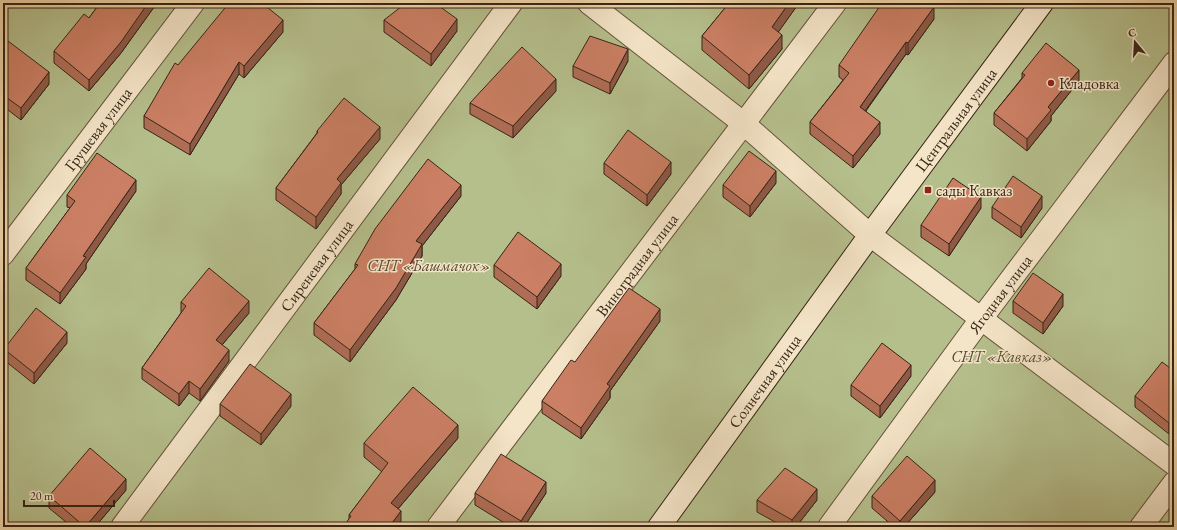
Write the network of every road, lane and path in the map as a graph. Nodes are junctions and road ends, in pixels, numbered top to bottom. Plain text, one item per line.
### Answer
1 (193, 3) edge
2 (511, 3) edge
3 (589, 3) edge
4 (835, 3) edge
5 (1042, 3) edge
6 (1174, 63) edge
7 (743, 123) junction
8 (870, 235) junction
9 (3, 254) edge
10 (981, 320) junction
11 (1174, 464) edge
12 (1174, 483) edge
13 (122, 527) edge
14 (438, 527) edge
15 (659, 527) edge
16 (829, 527) edge
17 (1141, 527) edge

1 - 9 street, Грушевая улица
2 - 13 street, Сиреневая улица
3 - 7 street
4 - 7 street, Виноградная улица
5 - 8 street, Центральная улица
6 - 10 street, Ягодная улица
7 - 8 street
7 - 14 street, Виноградная улица
8 - 10 street
8 - 15 street, Солнечная улица
10 - 11 street
10 - 16 street, Ягодная улица
12 - 17 street

